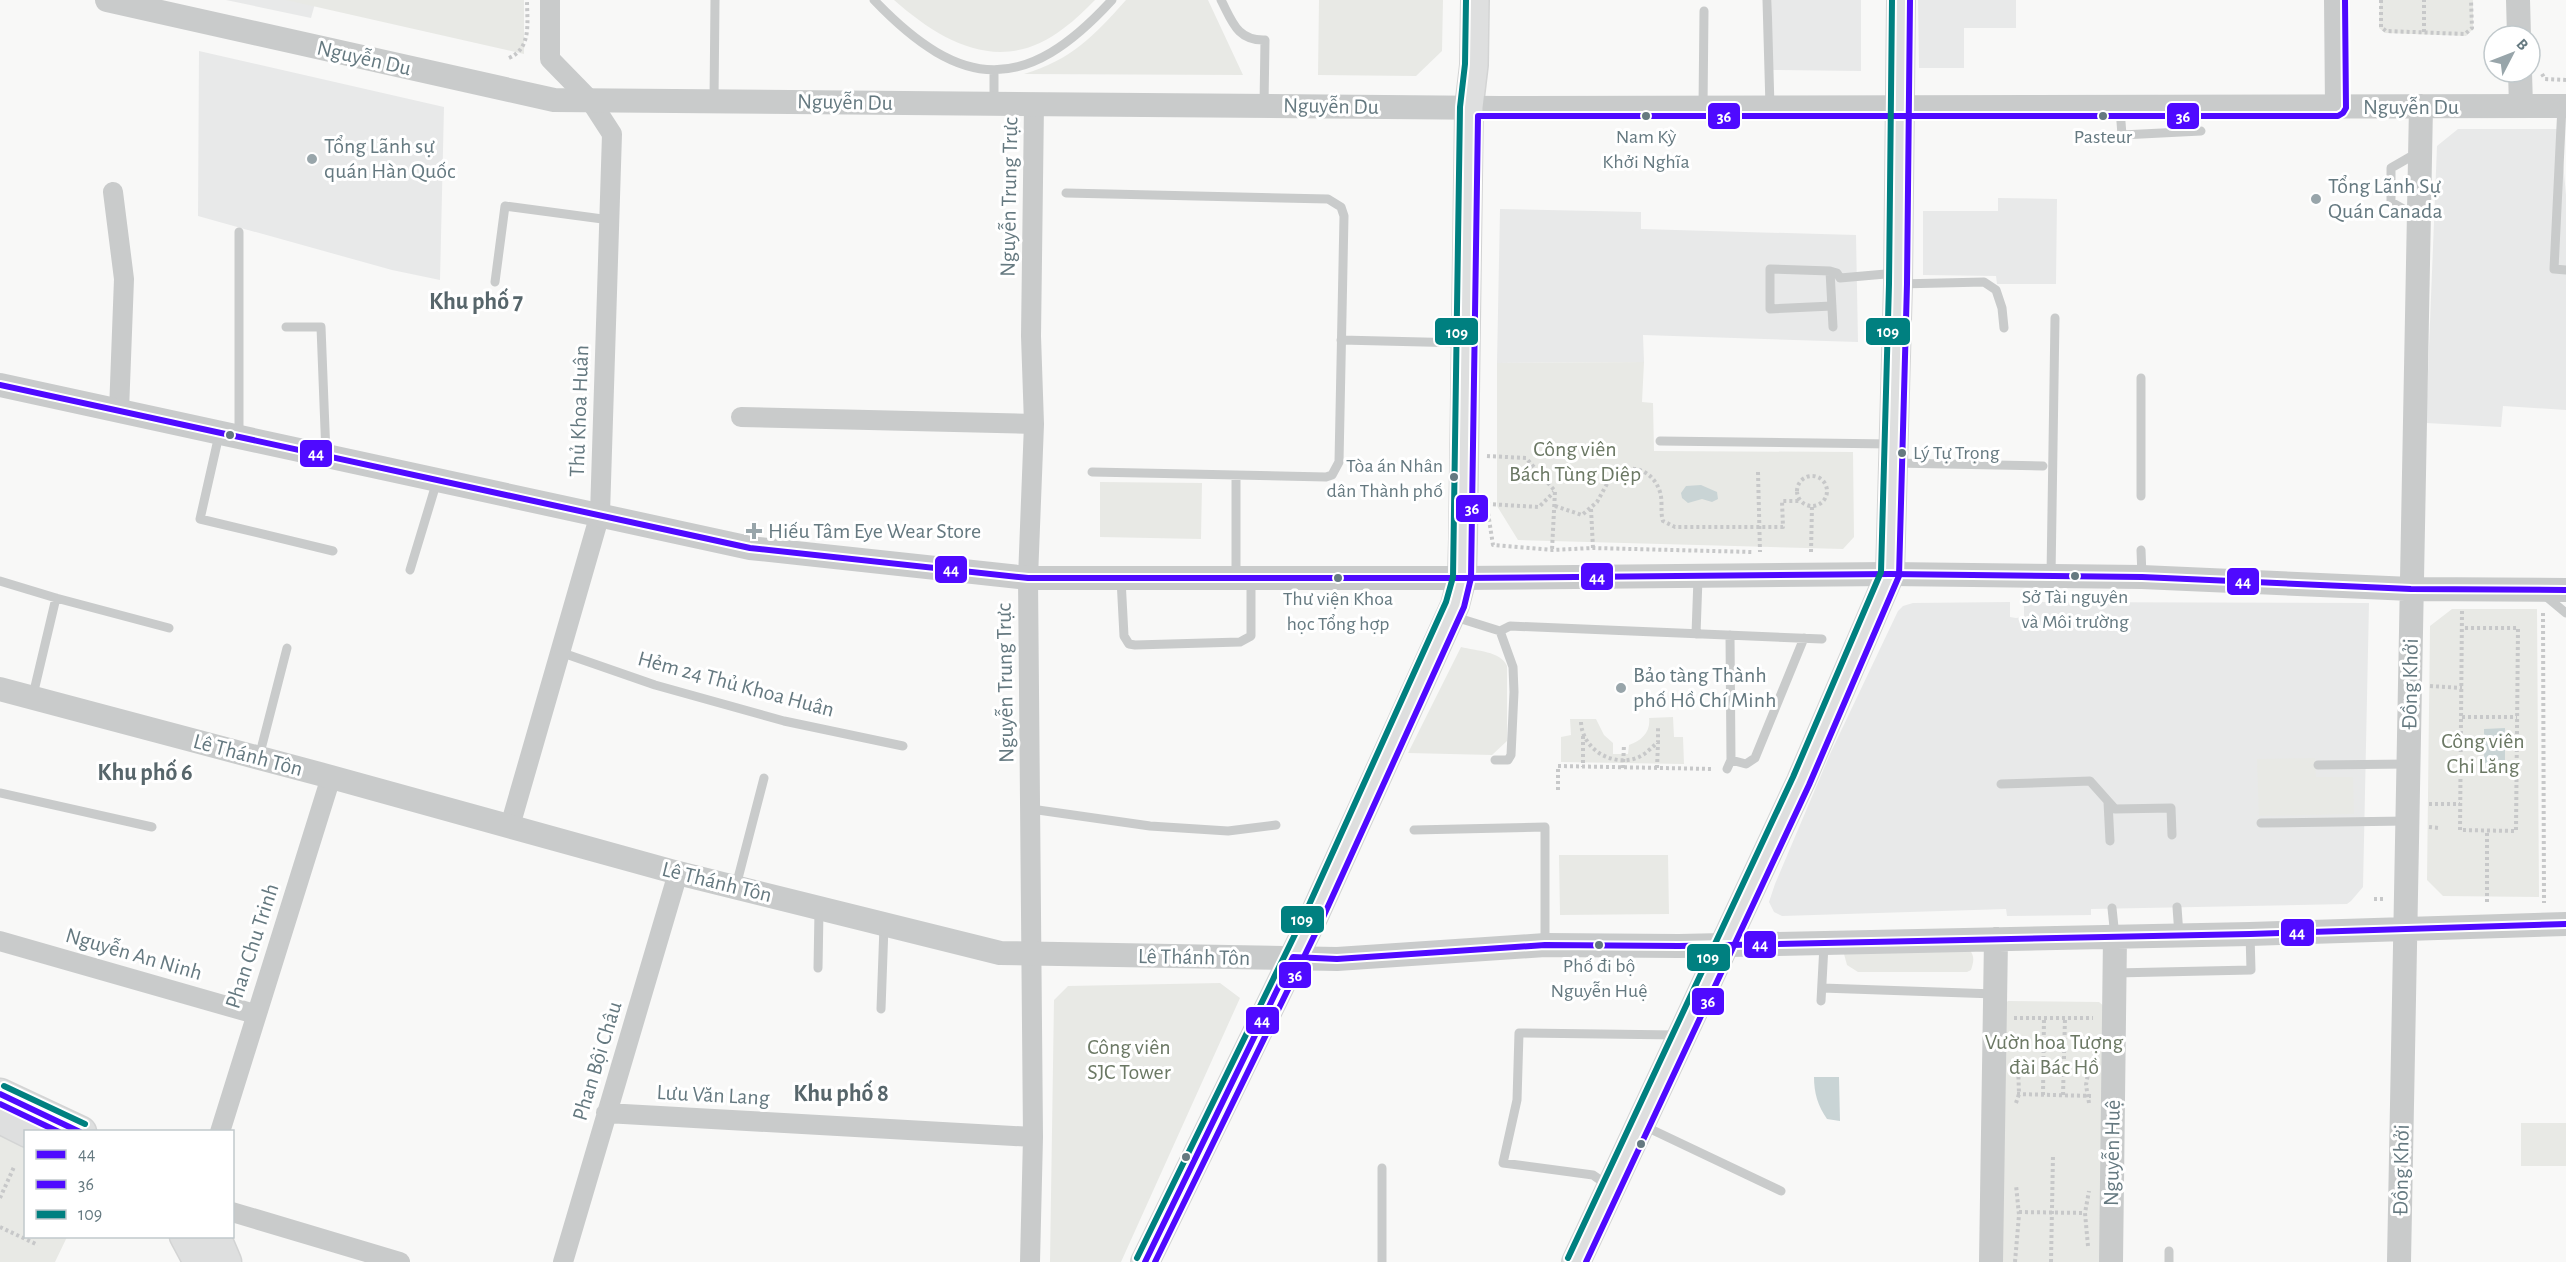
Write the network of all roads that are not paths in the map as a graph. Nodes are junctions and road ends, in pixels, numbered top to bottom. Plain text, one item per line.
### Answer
1 (107, 0) edge
2 (550, 0) edge
3 (715, 0) edge
4 (874, 0) edge
5 (1112, 0) edge
6 (1221, 0) edge
7 (1475, 0) edge
8 (1767, 0) edge
9 (1901, 0) edge
10 (2336, 0) edge
11 (2518, 0) edge
12 (1704, 11) dead end
13 (2519, 24) edge
14 (994, 70) junction
15 (2527, 84) edge
16 (590, 100) junction
17 (714, 101) junction
18 (994, 104) junction
19 (1034, 104) junction
20 (1264, 105) junction
21 (2421, 106) junction
22 (2522, 106) junction
23 (2564, 106) edge
24 (1469, 107) junction
25 (1703, 107) junction
26 (1770, 107) junction
27 (1900, 107) junction
28 (2120, 107) junction
29 (2337, 107) junction
30 (2201, 131) dead end
31 (113, 192) dead end
32 (1066, 193) dead end
33 (609, 220) junction
34 (239, 232) dead end
35 (2566, 270) edge
36 (1830, 271) junction
37 (1898, 279) junction
38 (495, 282) dead end
39 (1832, 306) junction
40 (2055, 318) dead end
41 (286, 327) dead end
42 (1833, 327) dead end
43 (2004, 328) dead end
44 (1341, 340) junction
45 (1466, 343) junction
46 (2141, 378) dead end
47 (0, 385) edge
48 (120, 411) junction
49 (741, 417) dead end
50 (1034, 424) junction
51 (229, 434) junction
52 (1660, 441) dead end
53 (1893, 453) junction
54 (326, 455) junction
55 (2043, 466) dead end
56 (1092, 472) dead end
57 (1236, 475) junction
58 (438, 479) junction
59 (2141, 496) dead end
60 (600, 514) junction
61 (2141, 550) dead end
62 (333, 551) dead end
63 (410, 570) dead end
64 (1890, 574) junction
65 (1698, 576) junction
66 (1243, 577) junction
67 (2051, 577) junction
68 (2142, 577) junction
69 (1028, 578) junction
70 (1121, 578) junction
71 (1462, 578) junction
72 (0, 581) edge
73 (2411, 589) junction
74 (2566, 590) edge
75 (56, 598) junction
76 (2541, 601) junction
77 (2566, 613) edge
78 (1450, 616) junction
79 (169, 627) dead end
80 (1500, 631) junction
81 (1696, 634) junction
82 (1730, 635) junction
83 (1804, 638) junction
84 (1822, 639) dead end
85 (287, 648) dead end
86 (560, 652) junction
87 (0, 689) edge
88 (32, 698) junction
89 (903, 746) dead end
90 (259, 757) junction
91 (1495, 760) dead end
92 (2408, 764) junction
93 (2318, 765) dead end
94 (332, 777) junction
95 (764, 778) dead end
96 (2001, 784) dead end
97 (0, 793) edge
98 (2108, 802) junction
99 (1031, 809) junction
100 (2407, 821) junction
101 (2261, 823) dead end
102 (1276, 825) dead end
103 (510, 826) junction
104 (152, 827) dead end
105 (1414, 830) dead end
106 (2172, 835) dead end
107 (2110, 841) dead end
108 (678, 873) junction
109 (735, 887) junction
110 (2177, 907) dead end
111 (819, 908) junction
112 (2112, 908) dead end
113 (884, 924) junction
114 (2566, 924) edge
115 (2405, 931) junction
116 (2250, 934) junction
117 (2179, 935) junction
118 (2115, 937) junction
119 (1996, 939) junction
120 (0, 941) edge
121 (1824, 943) junction
122 (1545, 945) junction
123 (1723, 945) junction
124 (1030, 954) junction
125 (1293, 957) junction
126 (818, 968) dead end
127 (2115, 973) junction
128 (1822, 988) junction
129 (1995, 994) junction
130 (1821, 1001) dead end
131 (881, 1010) dead end
132 (255, 1014) junction
133 (1680, 1035) junction
134 (0, 1095) edge
135 (606, 1113) junction
136 (0, 1118) edge
137 (1640, 1124) junction
138 (25, 1130) edge
139 (79, 1130) edge
140 (220, 1130) edge
141 (1033, 1137) junction
142 (1382, 1167) dead end
143 (1611, 1188) junction
144 (1781, 1191) dead end
145 (234, 1213) edge
146 (193, 1248) edge
147 (2169, 1251) dead end
148 (226, 1262) edge
149 (400, 1262) edge
150 (563, 1262) edge
151 (1030, 1262) edge
152 (1145, 1262) edge
153 (1382, 1262) edge
154 (1576, 1262) edge
155 (1992, 1262) edge
156 (2111, 1262) edge
157 (2169, 1262) edge
158 (2399, 1262) edge

1 - 16 street, Nguyễn Du
2 - 16 street, Thủ Khoa Huân
3 - 17 lane
4 - 14 lane
5 - 14 lane
6 - 20 lane
7 - 24 main road
8 - 26 lane
9 - 27 main road
10 - 29 street
11 - 13 street
12 - 25 lane
14 - 18 lane
15 - 22 street
16 - 17 street, Nguyễn Du
16 - 33 street, Thủ Khoa Huân
17 - 18 street, Nguyễn Du
18 - 19 street, Nguyễn Du
19 - 20 street, Nguyễn Du
19 - 50 street, Nguyễn Trung Trực
20 - 24 street, Nguyễn Du
21 - 22 street, Nguyễn Du
21 - 29 street, Nguyễn Du
21 - 73 street, Ðồng Khởi
22 - 23 street, Nguyễn Du
23 - 35 lane
24 - 25 street, Nguyễn Du
24 - 45 main road
25 - 26 street, Nguyễn Du
26 - 27 street, Nguyễn Du
27 - 28 street, Nguyễn Du
27 - 37 main road
28 - 29 street, Nguyễn Du
28 - 30 lane
31 - 48 street
32 - 44 lane
33 - 38 lane
33 - 60 street, Thủ Khoa Huân
34 - 51 lane
36 - 37 lane
36 - 39 lane
36 - 39 lane
37 - 43 lane
37 - 53 main road
39 - 42 lane
40 - 67 lane
41 - 54 lane
44 - 45 lane
44 - 57 lane
45 - 71 main road
46 - 59 lane
47 - 48 street
48 - 51 street
49 - 50 street
50 - 69 street, Nguyễn Trung Trực
51 - 54 street
51 - 62 lane
52 - 53 lane
53 - 55 lane
53 - 64 main road
54 - 58 street
56 - 57 lane
57 - 66 lane
58 - 60 street
58 - 63 lane
60 - 69 street
60 - 86 street, Thủ Khoa Huân
61 - 68 lane
64 - 65 street
64 - 67 street
64 - 123 main road
65 - 71 street
65 - 81 lane
66 - 70 street
66 - 70 lane
66 - 71 street
67 - 68 street
68 - 73 street
69 - 70 street
69 - 99 street, Nguyễn Trung Trực
71 - 78 main road
72 - 75 lane
73 - 76 street
73 - 92 street, Ðồng Khởi
74 - 76 street
75 - 79 lane
75 - 88 lane
76 - 77 lane
78 - 80 lane
78 - 125 main road
80 - 81 lane
80 - 91 lane
81 - 82 lane
82 - 83 lane
82 - 83 lane
83 - 84 lane
85 - 90 lane
86 - 89 lane, Hẻm 24 Thủ Khoa Huân
86 - 103 street, Thủ Khoa Huân
87 - 88 street, Lê Thánh Tôn
88 - 90 street, Lê Thánh Tôn
90 - 94 street, Lê Thánh Tôn
92 - 93 lane
92 - 100 street, Ðồng Khởi
94 - 103 street, Lê Thánh Tôn
94 - 132 street, Phan Chu Trinh
95 - 109 lane
96 - 98 lane
97 - 104 lane
98 - 106 lane
98 - 107 lane
99 - 102 lane
99 - 124 street, Nguyễn Trung Trực
100 - 101 lane
100 - 115 street, Ðồng Khởi
103 - 108 street, Lê Thánh Tôn
105 - 122 lane
108 - 109 street, Lê Thánh Tôn
108 - 135 street, Phan Bội Châu
109 - 111 street, Lê Thánh Tôn
110 - 117 lane
111 - 113 street, Lê Thánh Tôn
111 - 126 lane
112 - 118 lane
113 - 124 street, Lê Thánh Tôn
113 - 131 lane
114 - 115 street, Lê Thánh Tôn
115 - 116 street, Lê Thánh Tôn
115 - 158 street, Ðồng Khởi
116 - 117 street, Lê Thánh Tôn
116 - 127 lane
117 - 118 street, Lê Thánh Tôn
118 - 119 street, Lê Thánh Tôn
118 - 127 street, Nguyễn Huệ
119 - 121 street, Lê Thánh Tôn
119 - 129 street
120 - 132 street, Nguyễn An Ninh
121 - 123 street, Lê Thánh Tôn
121 - 128 lane
122 - 123 street, Lê Thánh Tôn
122 - 125 street, Lê Thánh Tôn
123 - 133 main road
124 - 125 street, Lê Thánh Tôn
124 - 141 street, Nguyễn Trung Trực
125 - 152 main road
127 - 156 street, Nguyễn Huệ
128 - 129 lane
128 - 130 lane
129 - 155 street
132 - 140 street, Phan Chu Trinh
133 - 137 main road
133 - 143 lane
134 - 139 main road
135 - 141 street, Lưu Văn Lang
135 - 150 street, Phan Bội Châu
136 - 138 main road
137 - 143 main road
137 - 144 lane
141 - 151 street, Nguyễn Trung Trực
142 - 153 lane
143 - 154 main road
145 - 149 street
146 - 148 main road
147 - 157 lane

